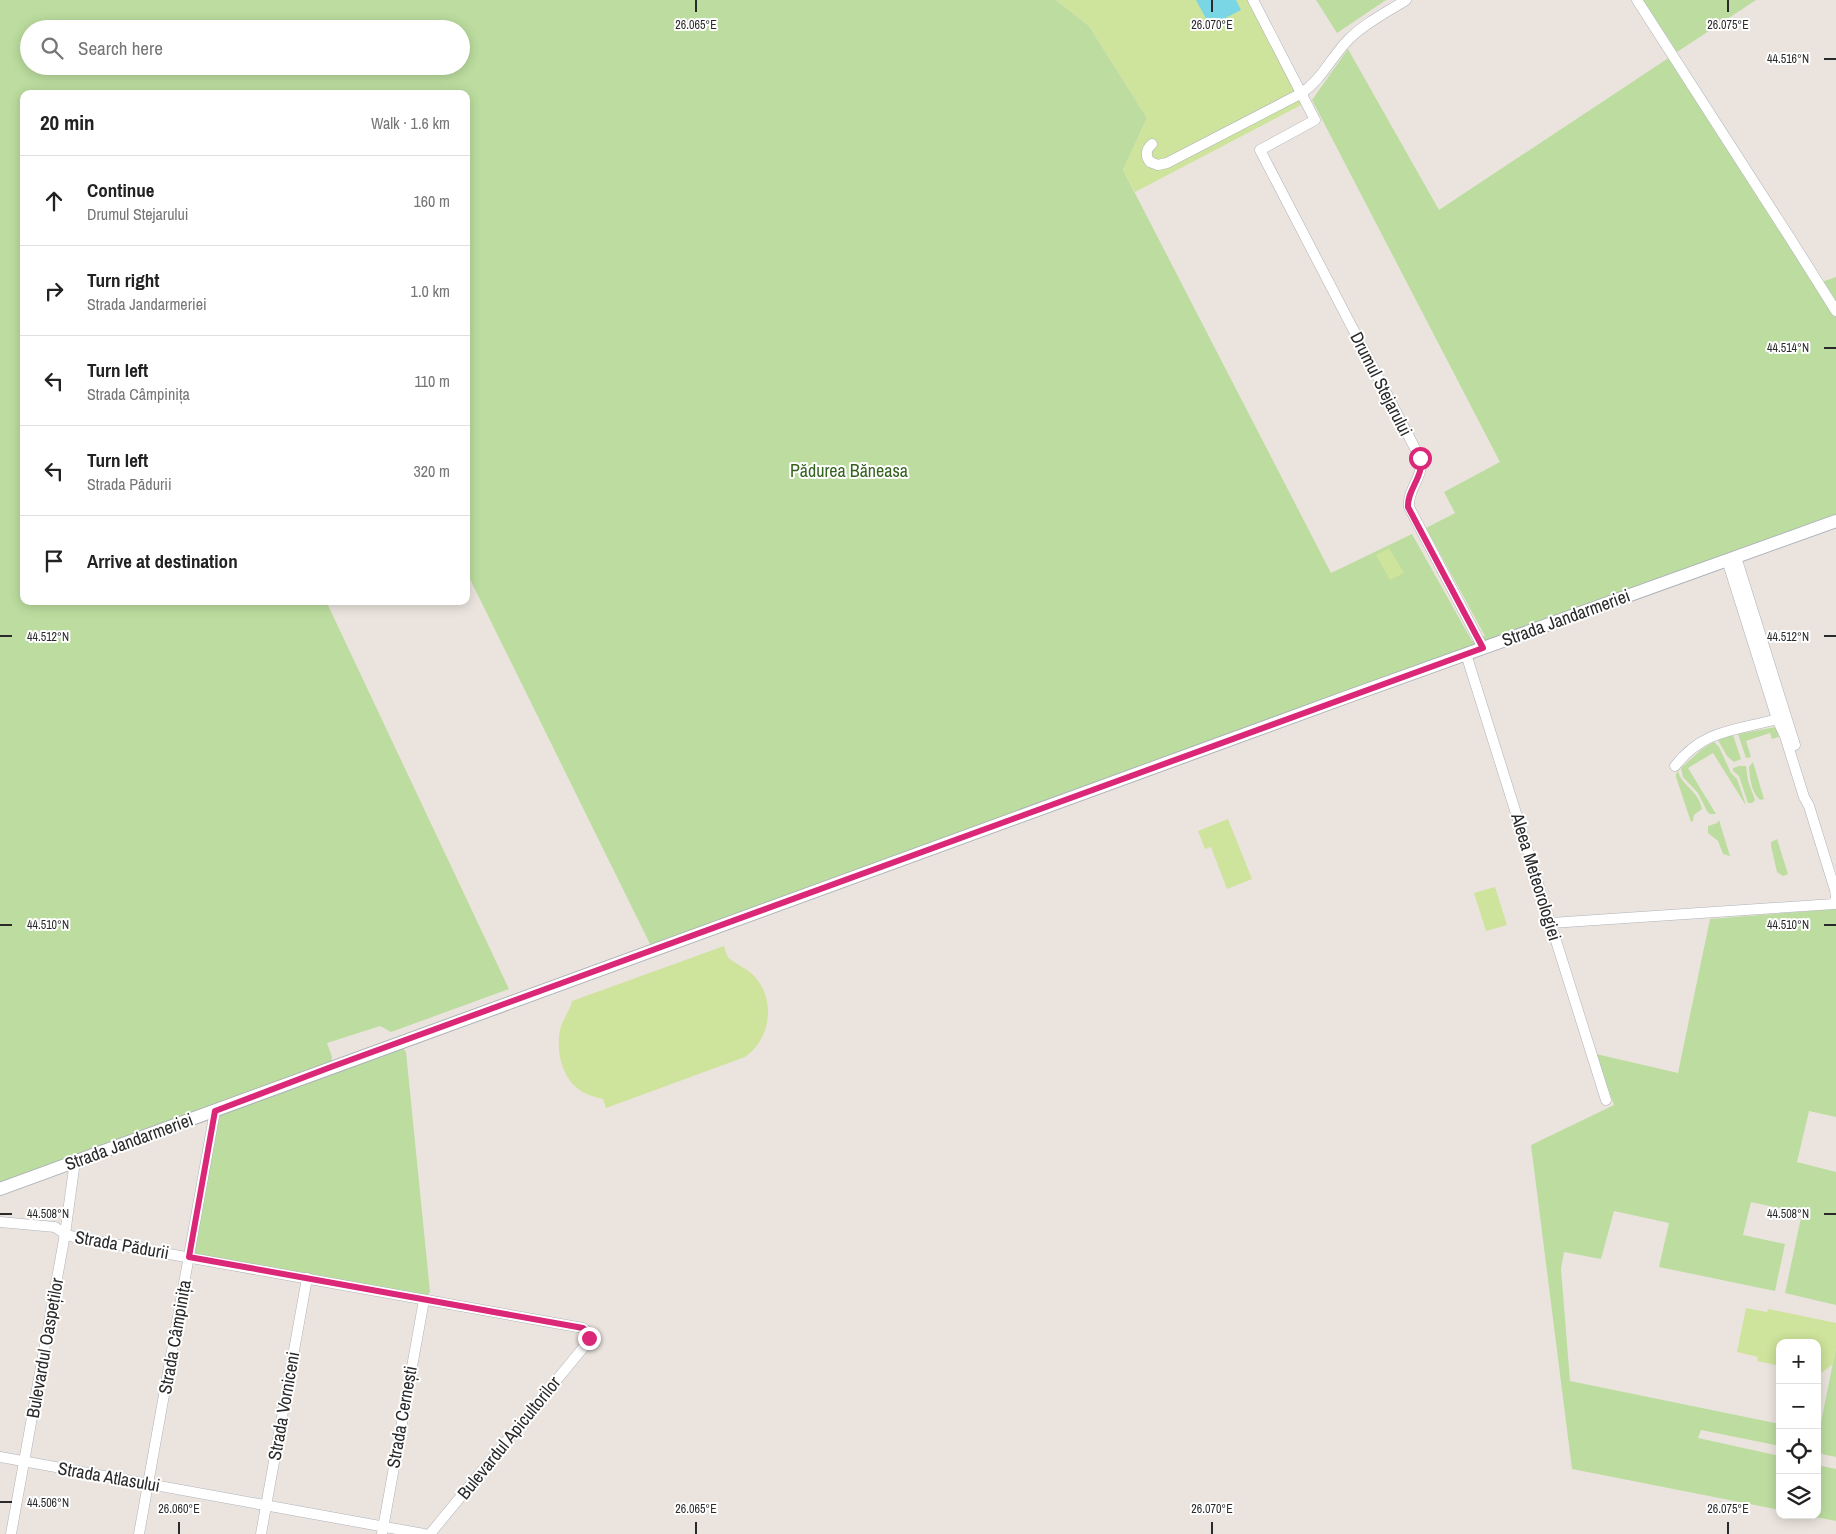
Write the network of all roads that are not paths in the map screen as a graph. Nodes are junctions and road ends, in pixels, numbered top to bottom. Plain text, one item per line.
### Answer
1 (1253, 0) edge
2 (1406, 0) edge
3 (1637, 0) edge
4 (1300, 94) junction
5 (1152, 144) dead end
6 (1836, 311) edge
7 (1836, 521) edge
8 (1732, 559) junction
9 (1483, 648) junction
10 (1466, 654) junction
11 (1777, 718) junction
12 (1675, 766) dead end
13 (1810, 792) dead end
14 (1551, 923) junction
15 (1606, 1100) dead end
16 (215, 1111) junction
17 (75, 1161) junction
18 (0, 1189) edge
19 (0, 1222) edge
20 (65, 1234) junction
21 (189, 1257) junction
22 (307, 1278) junction
23 (424, 1300) junction
24 (587, 1343) joint
25 (0, 1457) edge
26 (24, 1462) junction
27 (148, 1484) junction
28 (266, 1505) junction
29 (382, 1530) edge
30 (11, 1534) edge
31 (139, 1534) edge
32 (261, 1534) edge
33 (424, 1534) edge
34 (430, 1534) edge

1 - 4 street
2 - 4 street
3 - 6 street
4 - 5 street
4 - 9 street, Drumul Stejarului
7 - 8 street, Strada Jandarmeriei
8 - 9 street, Strada Jandarmeriei
8 - 11 street
8 - 13 street
9 - 10 street, Strada Jandarmeriei
10 - 14 street, Aleea Meteorologiei
10 - 16 street, Strada Jandarmeriei
11 - 12 street
11 - 14 street
14 - 15 street, Aleea Meteorologiei
16 - 17 street, Strada Jandarmeriei
16 - 21 street, Strada Câmpinița
17 - 18 street, Strada Jandarmeriei
17 - 20 street, Bulevardul Oaspeților
19 - 20 street, Strada Pădurii
20 - 21 street, Strada Pădurii
20 - 26 street, Bulevardul Oaspeților
21 - 22 street, Strada Pădurii
21 - 27 street, Strada Câmpinița
22 - 23 street, Strada Pădurii
22 - 28 street, Strada Vorniceni
23 - 24 street, Strada Pădurii
23 - 29 street, Strada Cernești
24 - 34 street, Bulevardul Apicultorilor
25 - 26 street, Strada Atlasului
26 - 27 street, Strada Atlasului
26 - 30 street, Bulevardul Oaspeților
27 - 28 street, Strada Atlasului
27 - 31 street, Strada Câmpinița
28 - 29 street, Strada Atlasului
28 - 32 street, Strada Vorniceni
29 - 33 street, Strada Atlasului

